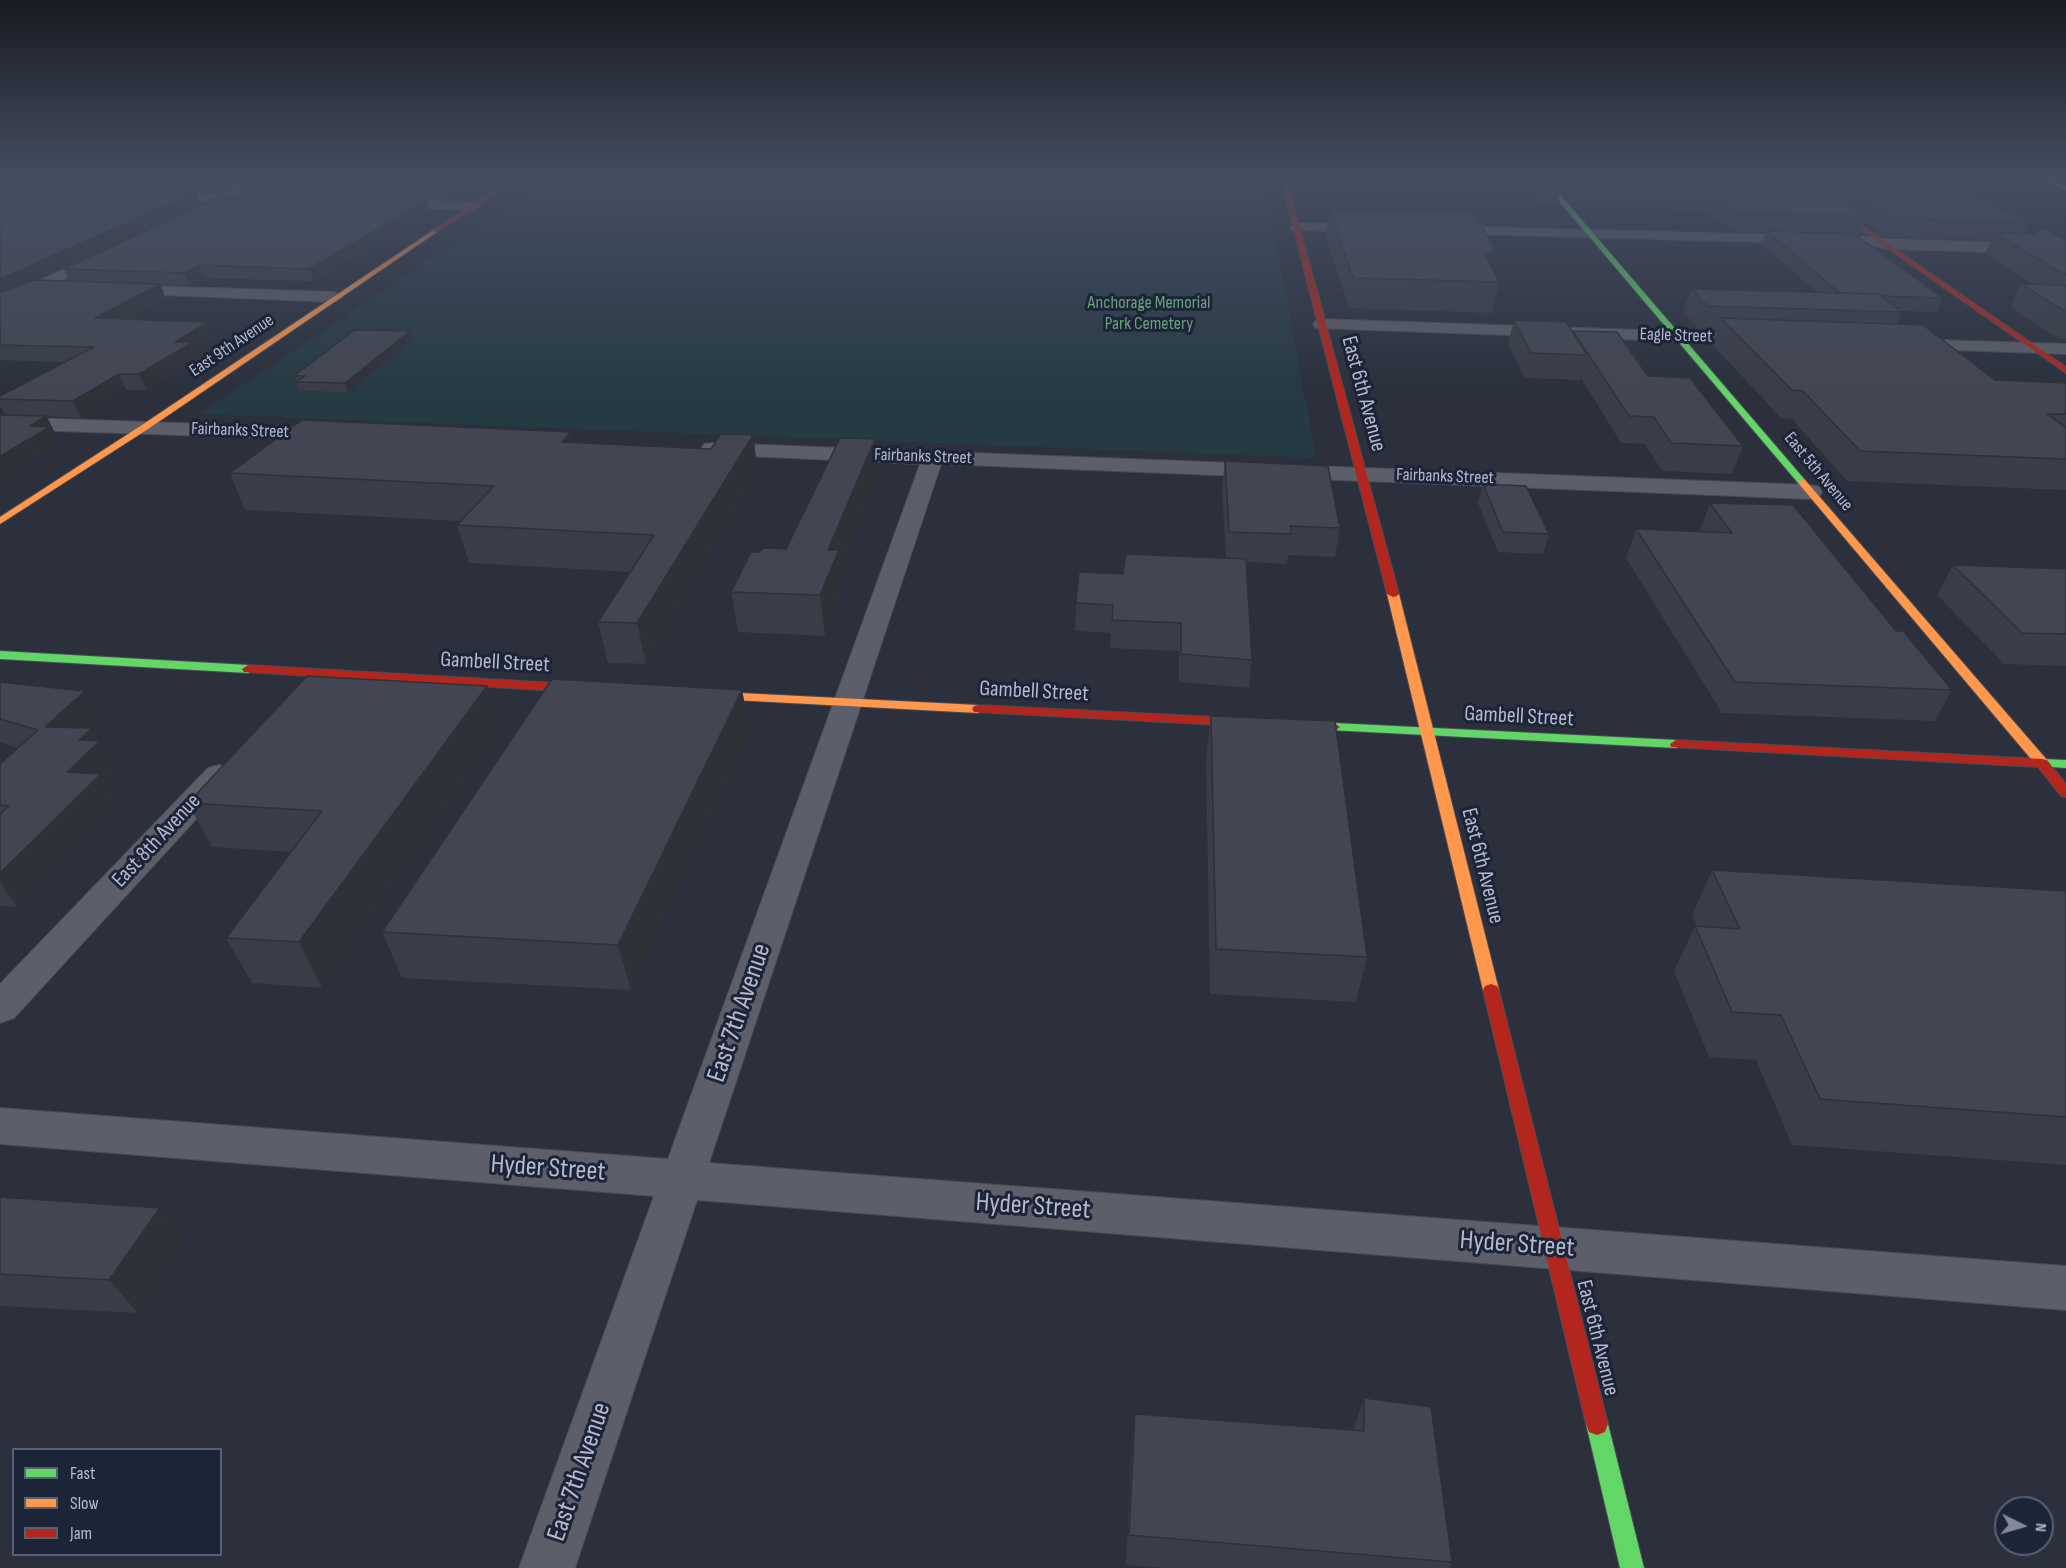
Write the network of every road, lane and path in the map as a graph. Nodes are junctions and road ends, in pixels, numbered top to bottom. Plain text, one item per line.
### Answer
1 (120, 249) edge
2 (408, 249) edge
3 (1303, 249) edge
4 (1604, 249) edge
5 (1895, 249) edge
6 (0, 286) edge
7 (36, 287) junction
8 (71, 288) edge
9 (105, 290) edge
10 (335, 297) junction
11 (0, 304) edge
12 (1322, 324) junction
13 (1678, 337) junction
14 (1770, 339) edge
15 (1884, 343) edge
16 (2033, 348) junction
17 (2066, 349) edge
18 (2066, 370) edge
19 (0, 423) edge
20 (145, 427) junction
21 (341, 435) edge
22 (694, 448) edge
23 (933, 457) junction
24 (1362, 474) junction
25 (1811, 492) junction
26 (0, 521) edge
27 (0, 655) edge
28 (314, 674) junction
29 (600, 690) edge
30 (687, 695) edge
31 (290, 699) edge
32 (847, 704) junction
33 (1428, 733) junction
34 (241, 751) edge
35 (2042, 763) junction
36 (2066, 764) edge
37 (2066, 793) edge
38 (0, 1008) edge
39 (0, 1126) edge
40 (681, 1180) junction
41 (1553, 1248) junction
42 (2066, 1288) edge
43 (547, 1568) edge
44 (1632, 1568) edge

1 - 7 street
2 - 10 main road, East 9th Avenue
3 - 12 main road, East 6th Avenue
4 - 13 main road, East 5th Avenue
5 - 16 main road
6 - 7 street
7 - 8 street
7 - 11 street
9 - 10 street
10 - 20 main road, East 9th Avenue
12 - 13 street, Eagle Street
12 - 24 main road, East 6th Avenue
13 - 14 street, Eagle Street
13 - 25 main road, East 5th Avenue
15 - 16 street
16 - 17 street
16 - 18 main road
19 - 20 street, Fairbanks Street
20 - 21 street, Fairbanks Street
20 - 26 main road, East 9th Avenue
22 - 23 street, Fairbanks Street
23 - 24 street, Fairbanks Street
23 - 32 street, East 7th Avenue
24 - 25 street, Fairbanks Street
24 - 33 main road, East 6th Avenue
25 - 35 main road, East 5th Avenue
27 - 28 main road, Gambell Street
28 - 29 main road, Gambell Street
28 - 31 street
30 - 32 main road, Gambell Street
32 - 33 main road, Gambell Street
32 - 40 street, East 7th Avenue
33 - 35 main road, Gambell Street
33 - 41 main road, East 6th Avenue
34 - 38 street, East 8th Avenue
35 - 36 main road, Gambell Street
35 - 37 main road, East 5th Avenue
39 - 40 street, Hyder Street
40 - 41 street, Hyder Street
40 - 43 street, East 7th Avenue
41 - 42 street, Hyder Street
41 - 44 main road, East 6th Avenue

